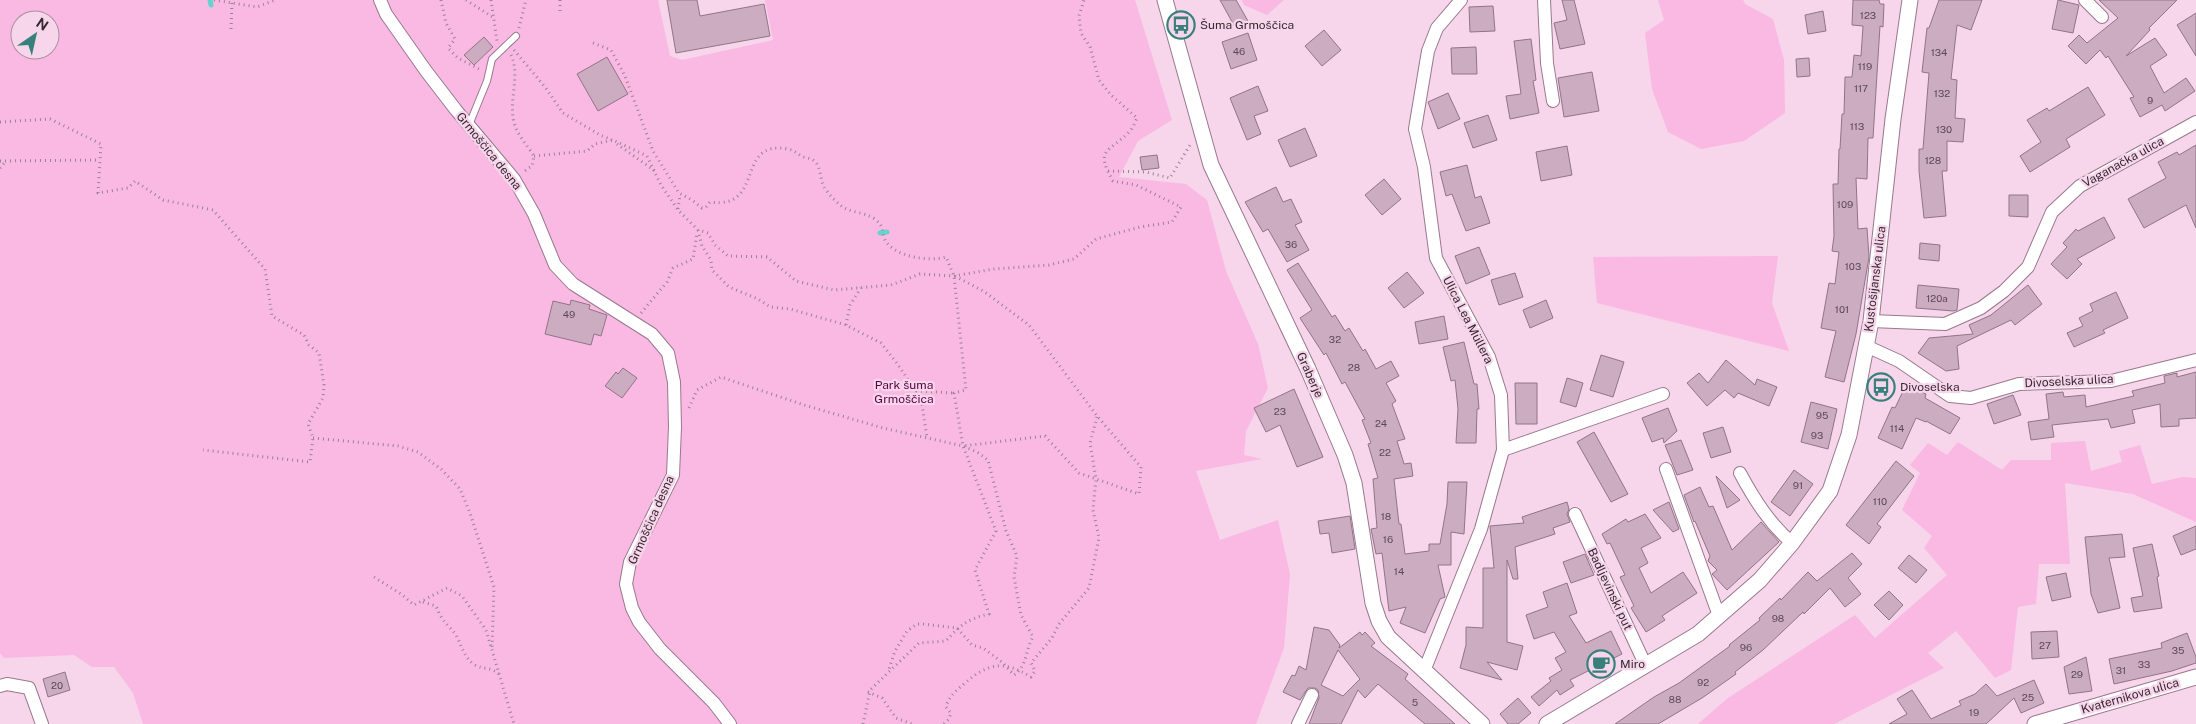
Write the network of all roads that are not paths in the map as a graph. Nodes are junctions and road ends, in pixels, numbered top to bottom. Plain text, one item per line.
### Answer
1 (380, 0) edge
2 (1165, 0) edge
3 (1461, 0) edge
4 (1544, 0) edge
5 (1910, 0) edge
6 (2086, 0) edge
7 (2102, 17) dead end
8 (516, 36) road end
9 (1554, 101) dead end
10 (2196, 122) edge
11 (469, 125) junction
12 (1871, 321) junction
13 (1866, 346) junction
14 (2196, 360) edge
15 (1662, 394) dead end
16 (1502, 450) junction
17 (1666, 470) dead end
18 (1740, 473) dead end
19 (1575, 514) dead end
20 (1792, 543) junction
21 (1719, 616) junction
22 (1646, 664) junction
23 (1424, 671) junction
24 (2196, 677) edge
25 (0, 686) edge
26 (1312, 695) dead end
27 (42, 724) edge
28 (730, 724) edge
29 (1298, 724) edge
30 (1482, 724) edge
31 (1547, 724) edge
32 (2035, 724) edge

1 - 11 street, Grmoščica desna
2 - 23 street, Graberje
3 - 16 street, Ulica Lea Müllera
4 - 9 street
5 - 12 street, Kustošijanska ulica
6 - 7 street
8 - 11 lane
10 - 12 street, Vaganačka ulica
11 - 28 street, Grmoščica desna
12 - 13 street, Kustošijanska ulica
13 - 14 street, Divoselska ulica
13 - 20 street, Kustošijanska ulica
15 - 16 street
16 - 23 street, Ulica Lea Müllera
17 - 21 street
18 - 20 street
19 - 22 street, Badljevinski put
20 - 21 street, Kustošijanska ulica
21 - 22 street, Kustošijanska ulica
22 - 31 street, Kustošijanska ulica
23 - 30 street, Graberje
24 - 32 street, Kvaternikova ulica
25 - 27 street
26 - 29 street

